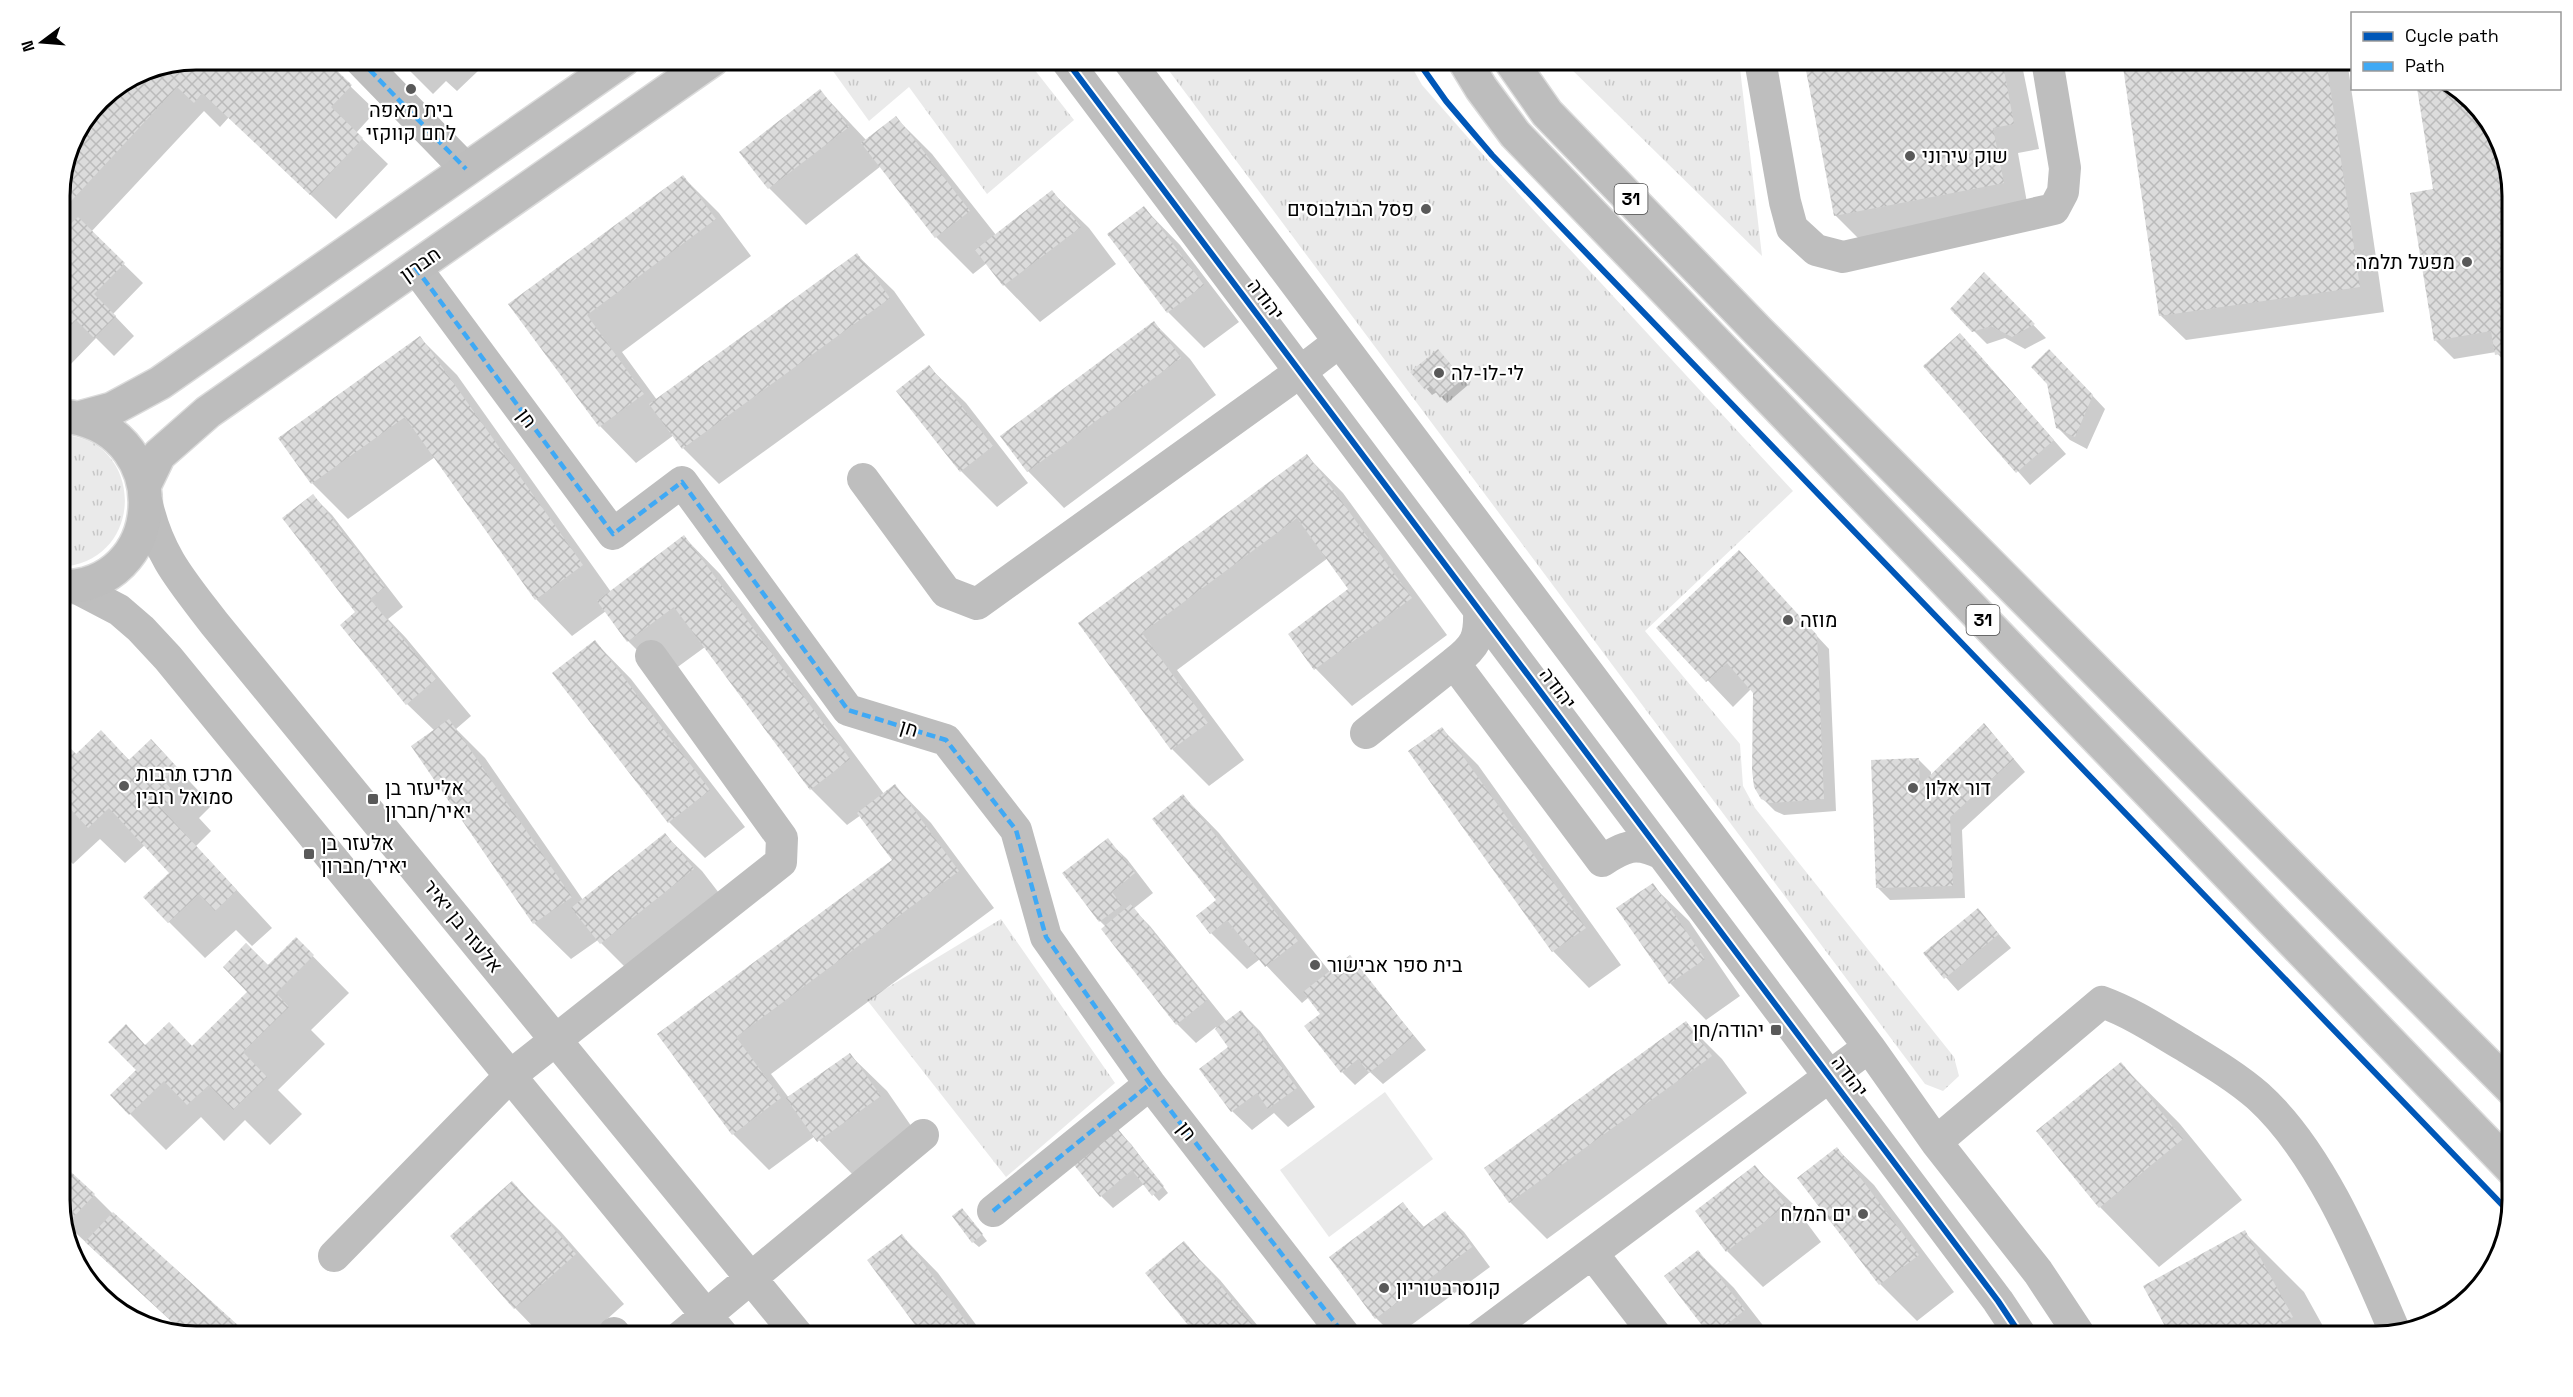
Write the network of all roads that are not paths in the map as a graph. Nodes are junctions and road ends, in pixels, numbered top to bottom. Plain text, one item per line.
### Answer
1 (1470, 70) edge
2 (1517, 70) edge
3 (1762, 70) edge
4 (2049, 70) edge
5 (371, 71) edge
6 (607, 71) edge
7 (697, 71) edge
8 (1074, 71) edge
9 (1136, 71) edge
10 (466, 169) junction
11 (415, 267) junction
12 (1339, 342) junction
13 (1300, 372) junction
14 (71, 416) edge
15 (71, 418) edge
16 (862, 479) dead end
17 (146, 494) junction
18 (71, 586) edge
19 (71, 588) edge
20 (1479, 610) junction
21 (651, 656) dead end
22 (1454, 663) junction
23 (1366, 732) dead end
24 (1662, 854) junction
25 (556, 1041) junction
26 (1869, 1047) junction
27 (510, 1076) junction
28 (1829, 1077) junction
29 (2502, 1079) edge
30 (1150, 1084) junction
31 (923, 1135) dead end
32 (1936, 1142) junction
33 (2502, 1159) edge
34 (993, 1211) dead end
35 (1592, 1254) junction
36 (334, 1256) dead end
37 (750, 1278) junction
38 (2392, 1325) edge
39 (715, 1326) edge
40 (790, 1326) edge
41 (1337, 1326) edge
42 (1494, 1326) edge
43 (1648, 1326) edge
44 (2015, 1326) edge
45 (2074, 1326) edge

1 - 33 main road, 31
2 - 29 main road, 31
3 - 4 street
5 - 10 street
6 - 10 main road
7 - 11 main road, חברון
8 - 13 street, יהודה
9 - 12 street, יהודה
10 - 14 main road
11 - 17 main road, חברון
11 - 30 street, חן
12 - 13 street
12 - 26 street, יהודה
13 - 16 street
13 - 20 street, יהודה
15 - 17 main road
17 - 18 main road, חברון
17 - 25 street, אלעזר בן יאיר
19 - 27 street
20 - 22 street
20 - 24 street, יהודה
21 - 25 street
22 - 23 street
22 - 24 street
24 - 28 street, יהודה
25 - 27 street
25 - 37 street, אלעזר בן יאיר
26 - 28 street
26 - 32 street, יהודה
27 - 36 street
27 - 39 street
28 - 35 street
28 - 44 street, יהודה
30 - 34 street
30 - 41 street, חן
31 - 37 street
32 - 38 street
32 - 45 street, יהודה
35 - 42 street
35 - 43 street
37 - 39 street
37 - 40 street, אלעזר בן יאיר

